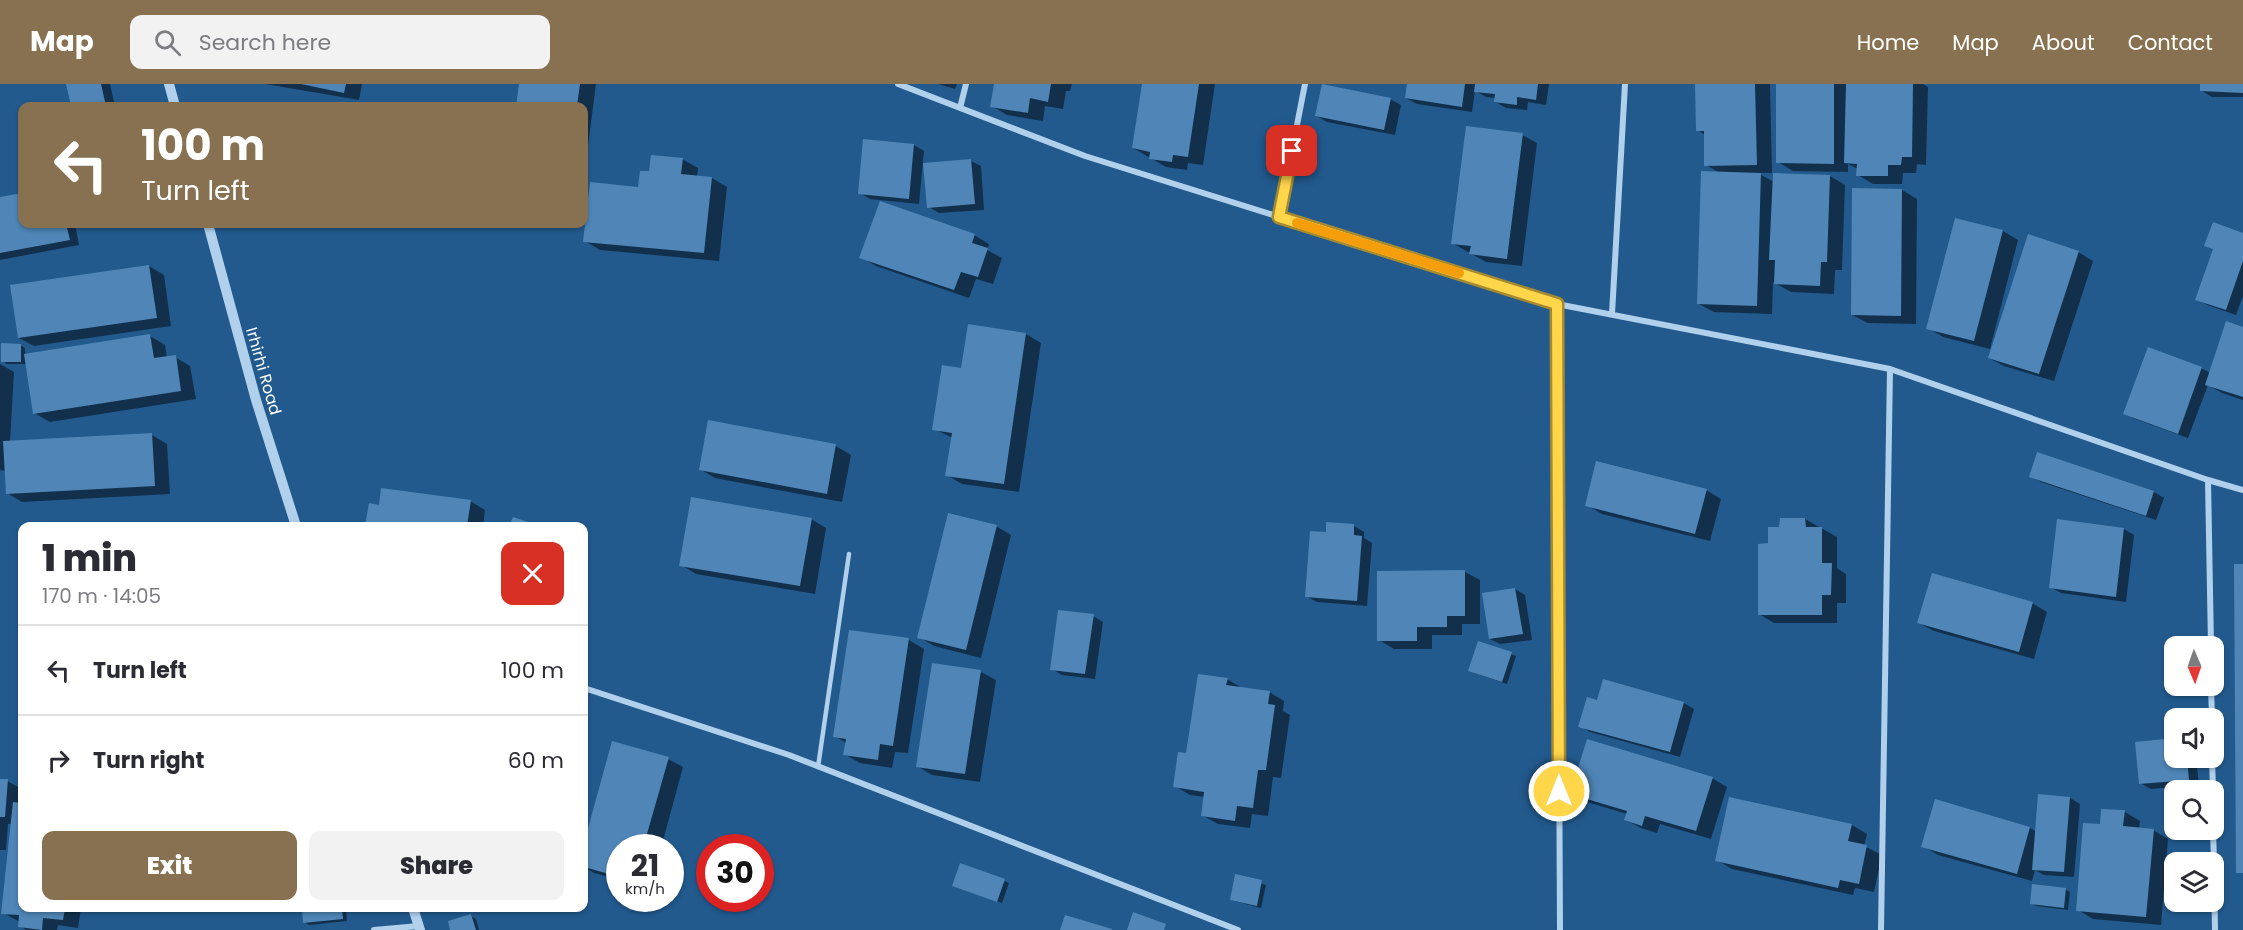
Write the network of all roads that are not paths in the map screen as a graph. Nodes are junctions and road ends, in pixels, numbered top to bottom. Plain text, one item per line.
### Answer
1 (169, 84) edge
2 (897, 84) edge
3 (966, 84) edge
4 (1305, 84) edge
5 (1625, 84) edge
6 (174, 102) edge
7 (960, 108) junction
8 (1279, 217) junction
9 (209, 228) edge
10 (1557, 304) junction
11 (1612, 315) junction
12 (1890, 369) junction
13 (2208, 480) junction
14 (2243, 489) edge
15 (295, 522) edge
16 (849, 554) dead end
17 (2211, 636) edge
18 (588, 689) edge
19 (818, 767) junction
20 (414, 912) edge
21 (2215, 912) edge
22 (420, 928) edge
23 (374, 930) edge
24 (1238, 930) edge
25 (1560, 930) edge
26 (1881, 930) edge
27 (2215, 930) edge

1 - 6 street
2 - 7 street
3 - 7 street
4 - 8 street
5 - 11 street
7 - 8 street
8 - 10 street
9 - 15 street, Irhirhi Road
10 - 11 street
10 - 25 street
11 - 12 street
12 - 13 street
12 - 26 street
13 - 14 street
13 - 17 street
16 - 19 lane
18 - 19 street
19 - 24 street
20 - 22 street
21 - 27 street
22 - 23 street

